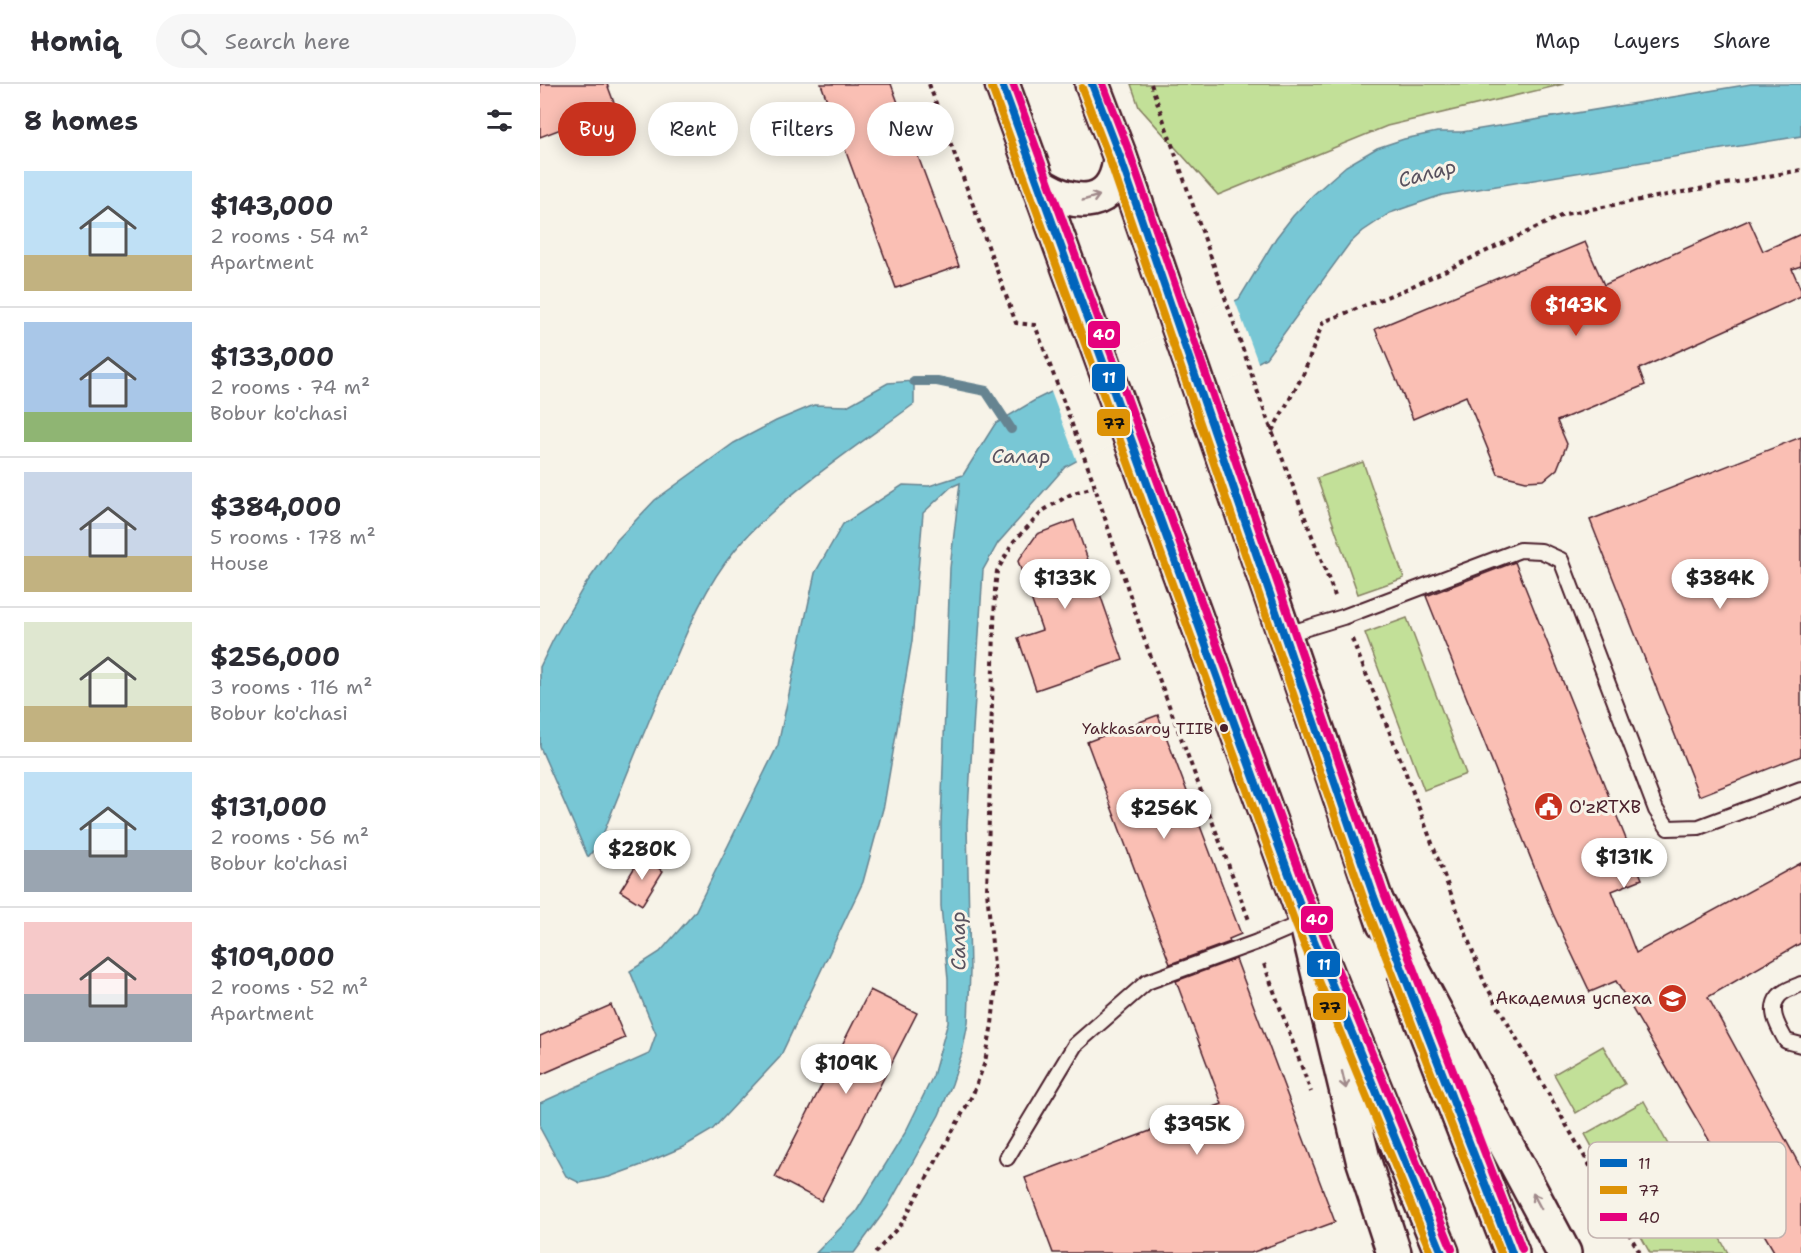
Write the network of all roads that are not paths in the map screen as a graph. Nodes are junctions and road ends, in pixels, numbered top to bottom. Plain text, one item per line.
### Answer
1 (1002, 84) edge
2 (1092, 84) edge
3 (1120, 158) junction
4 (1040, 185) junction
5 (1284, 635) junction
6 (1801, 789) edge
7 (1374, 897) junction
8 (1306, 921) junction
9 (1801, 984) edge
10 (1801, 1045) edge
11 (1007, 1158) dead end
12 (1394, 1253) edge
13 (1442, 1253) edge
14 (1512, 1253) edge
15 (1564, 1253) edge

1 - 4 main road
2 - 3 main road
4 -> 3 main road
3 - 5 main road
4 - 8 main road
5 - 6 lane
5 - 7 main road
7 - 14 main road
15 -> 7 main road
8 - 11 lane
8 -> 12 main road
8 - 13 main road
9 - 10 lane

